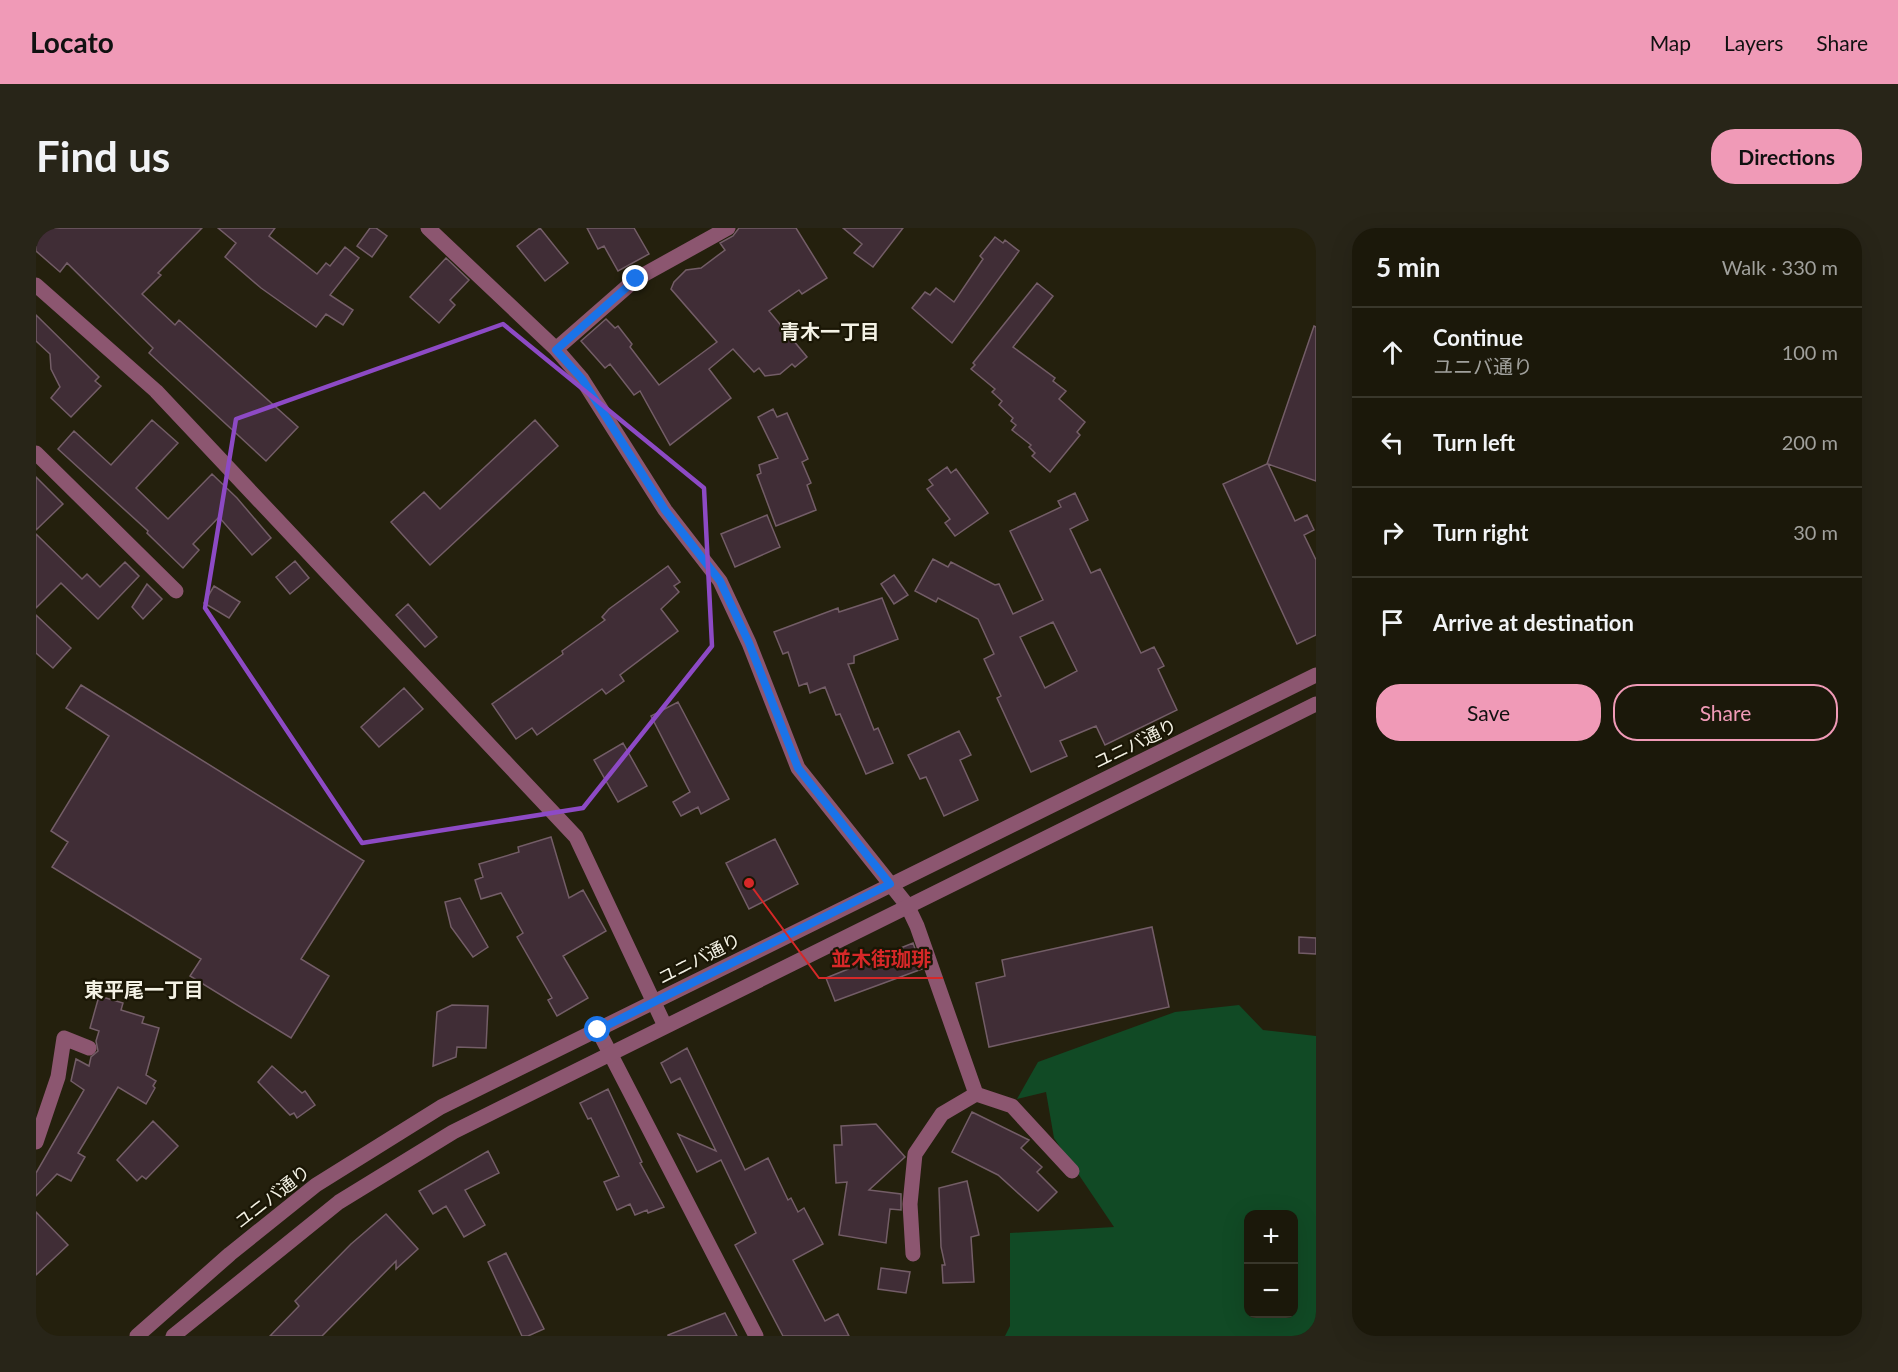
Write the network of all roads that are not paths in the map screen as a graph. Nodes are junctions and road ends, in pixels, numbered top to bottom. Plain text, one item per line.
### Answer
1 (428, 228) edge
2 (728, 228) edge
3 (36, 285) edge
4 (556, 350) junction
5 (36, 453) edge
6 (176, 591) dead end
7 (1314, 680) edge
8 (1316, 704) edge
9 (890, 884) junction
10 (907, 905) junction
11 (654, 1002) junction
12 (665, 1026) junction
13 (598, 1030) junction
14 (89, 1048) dead end
15 (611, 1054) junction
16 (976, 1094) junction
17 (36, 1142) edge
18 (1072, 1171) dead end
19 (913, 1254) dead end
20 (137, 1336) edge
21 (173, 1336) edge
22 (756, 1336) edge

1 - 4 street
2 - 4 street
3 - 11 street
4 - 9 street
5 - 6 street
7 - 9 street, ユニバ通り
8 - 10 street
9 - 10 street
9 - 11 street, ユニバ通り
10 - 12 street
10 - 16 street
11 - 12 street
11 - 13 street, ユニバ通り
12 - 15 street
13 - 15 street
13 - 20 street, ユニバ通り
14 - 17 street
15 - 21 street
15 - 22 street
16 - 18 street
16 - 19 street

